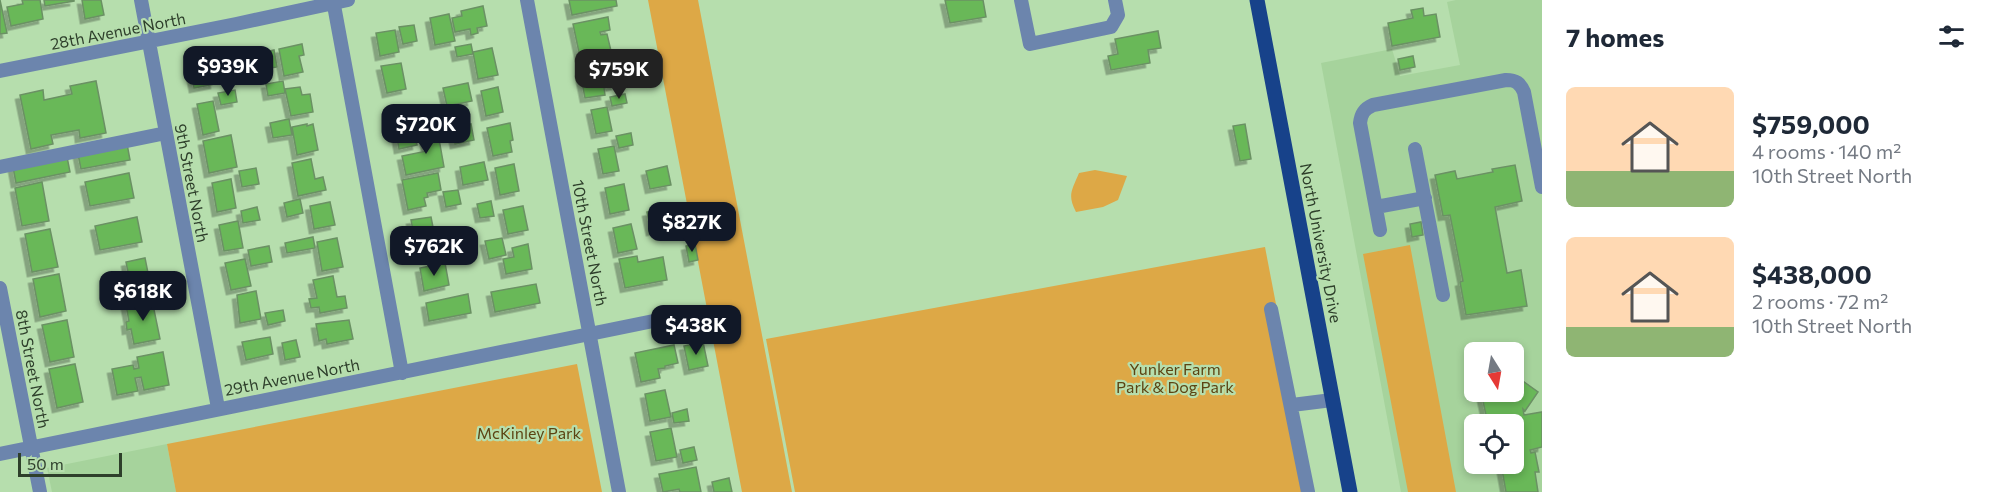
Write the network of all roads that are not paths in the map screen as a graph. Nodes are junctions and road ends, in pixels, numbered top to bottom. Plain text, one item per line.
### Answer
1 (141, 0) edge
2 (348, 0) edge
3 (527, 0) edge
4 (1022, 0) edge
5 (1115, 0) edge
6 (1257, 0) edge
7 (333, 1) edge
8 (149, 42) junction
9 (0, 71) edge
10 (1537, 131) edge
11 (166, 133) junction
12 (1415, 148) dead end
13 (0, 167) edge
14 (1542, 187) edge
15 (1425, 198) junction
16 (1376, 207) junction
17 (1380, 230) dead end
18 (0, 288) edge
19 (1443, 295) dead end
20 (1271, 309) dead end
21 (673, 317) dead end
22 (590, 334) junction
23 (402, 373) junction
24 (1332, 400) junction
25 (1292, 405) junction
26 (218, 408) junction
27 (32, 448) junction
28 (0, 454) edge
29 (40, 492) edge
30 (619, 492) edge
31 (1308, 492) edge
32 (1350, 492) edge

1 - 8 street, 9th Street North
2 - 7 street, 28th Avenue North
3 - 22 street, 10th Street North
4 - 5 street
6 - 24 main road, North University Drive
7 - 8 street, 28th Avenue North
7 - 23 street
8 - 9 street, 28th Avenue North
8 - 11 street, 9th Street North
10 - 14 street
10 - 16 street
11 - 13 street
11 - 26 street, 9th Street North
12 - 15 street
15 - 16 street
15 - 19 street
16 - 17 street
18 - 27 street, 8th Street North
20 - 25 street
21 - 22 street, 29th Avenue North
22 - 23 street, 29th Avenue North
22 - 30 street, 10th Street North
23 - 26 street, 29th Avenue North
24 - 25 street
24 - 32 main road, North University Drive
25 - 31 street
26 - 27 street, 29th Avenue North
27 - 28 street, 29th Avenue North
27 - 29 street, 8th Street North

